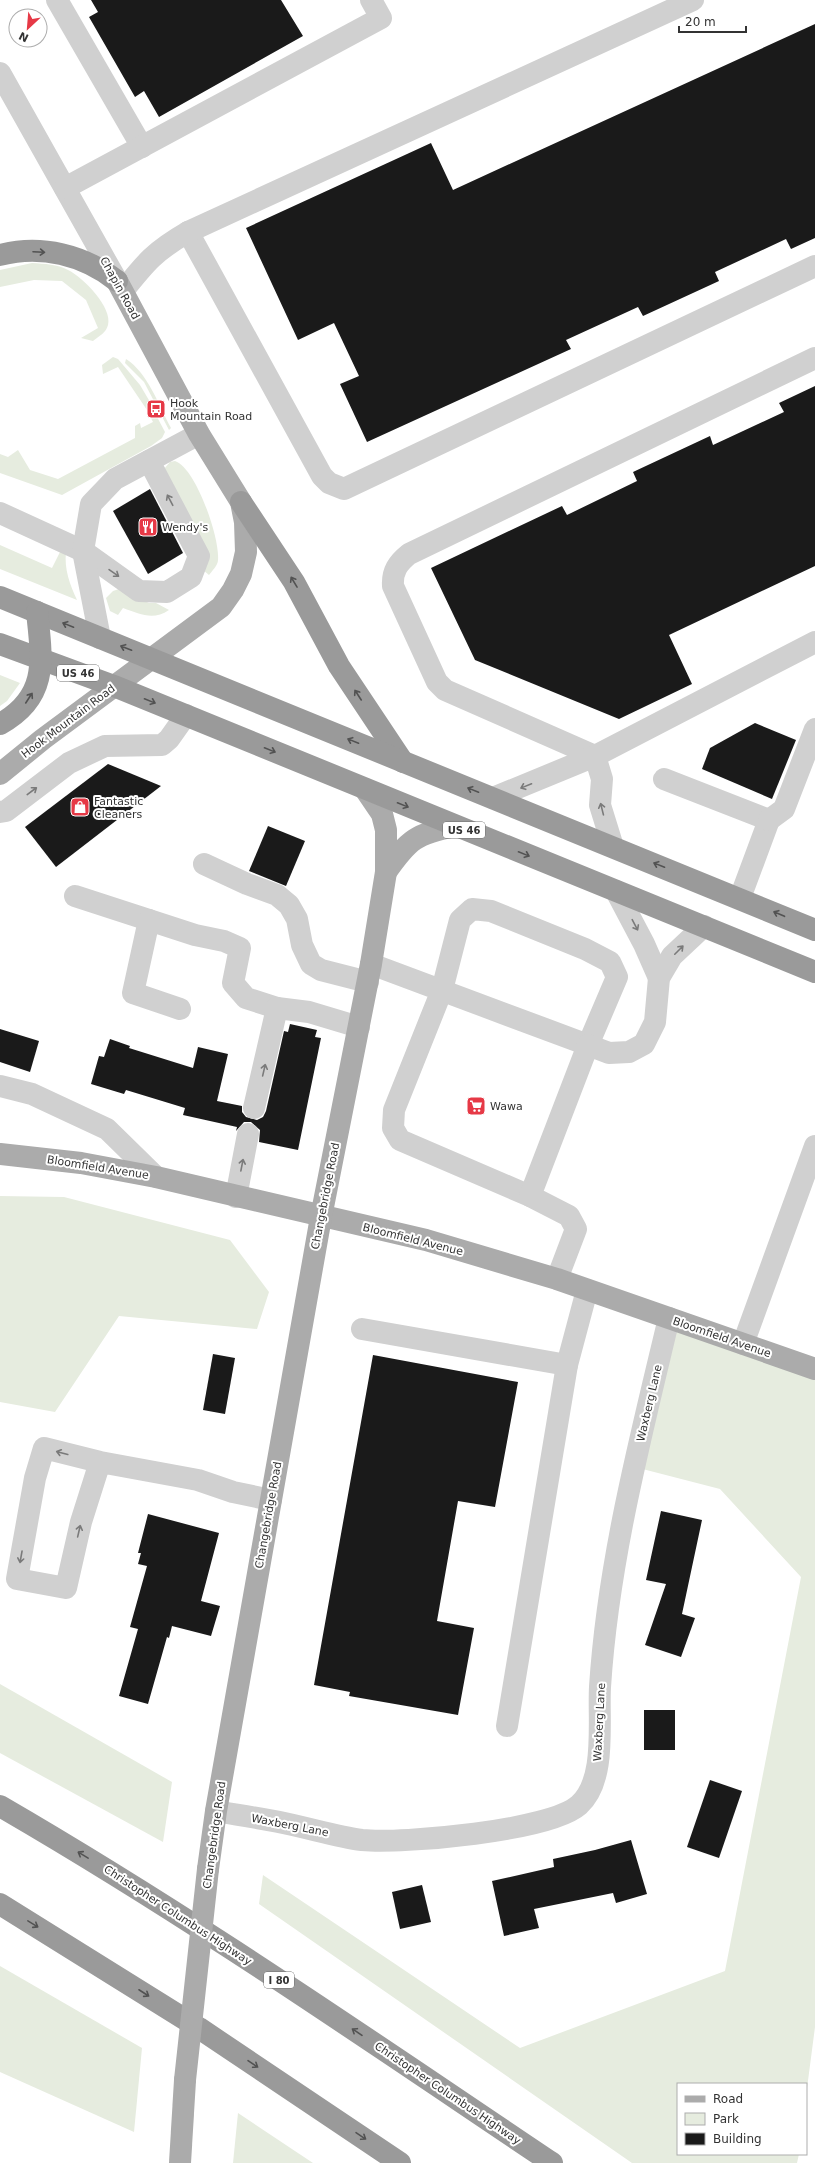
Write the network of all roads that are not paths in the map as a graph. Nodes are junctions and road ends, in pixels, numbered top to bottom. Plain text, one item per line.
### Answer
1 (57, 0) edge
2 (370, 0) edge
3 (693, 0) edge
4 (0, 73) edge
5 (142, 147) junction
6 (65, 188) junction
7 (188, 232) junction
8 (0, 255) edge
9 (815, 266) edge
10 (120, 286) junction
11 (815, 358) edge
12 (199, 434) junction
13 (149, 461) junction
14 (241, 502) junction
15 (0, 513) edge
16 (83, 551) junction
17 (0, 597) edge
18 (37, 612) junction
19 (100, 638) junction
20 (815, 642) edge
21 (0, 644) edge
22 (152, 659) junction
23 (42, 660) junction
24 (114, 686) junction
25 (186, 715) junction
26 (0, 724) edge
27 (815, 729) edge
28 (595, 756) junction
29 (403, 762) junction
30 (0, 774) edge
31 (664, 779) dead end
32 (365, 790) junction
33 (493, 798) junction
34 (0, 812) edge
35 (770, 820) junction
36 (455, 826) junction
37 (613, 847) junction
38 (204, 864) dead end
39 (386, 872) junction
40 (616, 891) junction
41 (74, 896) dead end
42 (740, 898) junction
43 (149, 920) junction
44 (704, 926) junction
45 (815, 930) edge
46 (815, 972) edge
47 (369, 973) junction
48 (659, 978) junction
49 (442, 990) junction
50 (277, 1008) junction
51 (180, 1009) dead end
52 (359, 1027) junction
53 (588, 1045) junction
54 (0, 1086) edge
55 (254, 1108) dead end
56 (248, 1134) dead end
57 (815, 1146) edge
58 (0, 1154) edge
59 (156, 1177) junction
60 (530, 1196) junction
61 (236, 1197) junction
62 (321, 1216) junction
63 (557, 1279) junction
64 (586, 1290) junction
65 (669, 1318) junction
66 (362, 1329) dead end
67 (743, 1344) junction
68 (567, 1365) junction
69 (815, 1369) edge
70 (100, 1462) junction
71 (271, 1500) junction
72 (506, 1726) dead end
73 (0, 1806) edge
74 (216, 1812) junction
75 (0, 1904) edge
76 (180, 2163) edge
77 (400, 2163) edge
78 (552, 2163) edge

1 - 5 street
2 - 5 street
3 - 7 street
4 - 6 street, Chapin Road
5 - 6 street
6 - 10 street, Chapin Road
7 - 9 street
7 - 10 street
8 -> 10 highway
10 - 12 main road, Chapin Road
11 - 28 street
12 - 13 street
12 - 14 main road, Chapin Road
13 - 16 street
16 -> 13 street
14 - 22 main road, Hook Mountain Road
29 -> 14 highway
15 - 16 street
16 - 19 street
17 - 18 highway
19 -> 18 highway
18 - 23 highway
22 -> 19 highway
20 - 28 street
21 - 23 highway, US 46
22 - 24 main road, Hook Mountain Road
29 -> 22 highway
23 - 24 highway, US 46
26 -> 23 highway
24 -> 25 highway, US 46
24 - 30 main road, Hook Mountain Road
25 -> 32 highway, US 46
34 -> 25 street
27 - 35 street
28 -> 33 street
37 -> 28 street
33 -> 29 highway
31 - 35 street
32 -> 36 highway, US 46
32 - 39 main road, Changebridge Road
33 - 37 highway
35 - 42 street
36 - 39 main road, Changebridge Road
36 -> 40 highway, US 46
42 -> 37 highway
38 - 47 street
39 - 47 main road, Changebridge Road
40 - 44 highway, US 46
40 -> 48 street
41 - 43 street
45 -> 42 highway
43 - 50 street
43 - 51 street
44 - 46 highway, US 46
48 -> 44 street
47 - 49 street
47 - 52 main road, Changebridge Road
48 - 53 street
49 - 53 street
49 - 53 street
49 - 60 street
50 - 52 street
55 -> 50 street
52 - 62 main road, Changebridge Road
53 - 60 street
54 - 59 street
61 -> 56 street
57 - 67 street
58 - 59 main road, Bloomfield Avenue
59 - 61 main road, Bloomfield Avenue
60 - 63 street
61 - 62 main road, Bloomfield Avenue
62 - 63 main road, Bloomfield Avenue
62 - 71 main road, Changebridge Road
63 - 64 main road, Bloomfield Avenue
64 - 65 main road, Bloomfield Avenue
64 - 68 street
65 - 67 main road, Bloomfield Avenue
65 - 74 street, Waxberg Lane
66 - 68 street
67 - 69 main road, Bloomfield Avenue
68 - 72 street
70 -> 70 street
70 - 71 street
71 - 74 main road, Changebridge Road
78 -> 73 highway, Christopher Columbus Highway / I 80
74 - 76 main road, Changebridge Road, bridge
75 -> 77 highway

